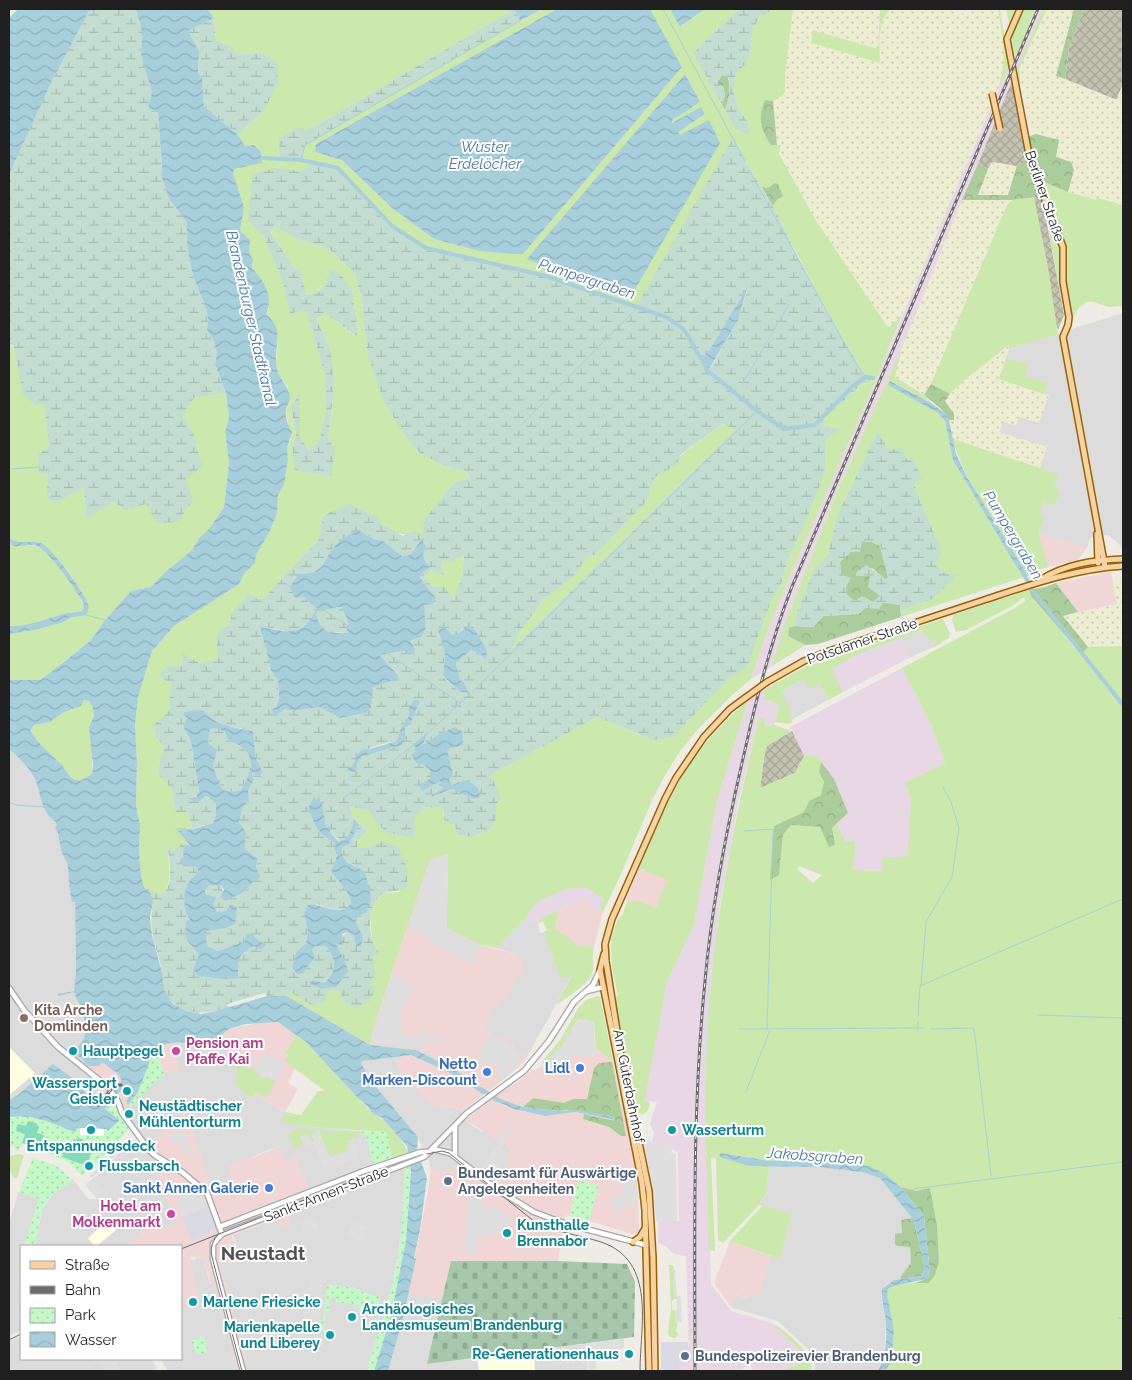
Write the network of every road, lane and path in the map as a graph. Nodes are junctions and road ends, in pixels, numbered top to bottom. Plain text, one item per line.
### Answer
1 (1020, 9) edge
2 (992, 92) dead end
3 (1000, 129) dead end
4 (1098, 532) junction
5 (1123, 559) edge
6 (1097, 561) junction
7 (1104, 565) junction
8 (1123, 566) edge
9 (1034, 584) junction
10 (605, 946) junction
11 (600, 970) junction
12 (610, 985) junction
13 (603, 987) junction
14 (9, 988) edge
15 (585, 992) junction
16 (633, 1124) junction
17 (455, 1126) junction
18 (431, 1150) junction
19 (455, 1156) junction
20 (407, 1160) junction
21 (645, 1224) junction
22 (219, 1227) junction
23 (222, 1234) junction
24 (633, 1242) junction
25 (646, 1246) junction
26 (652, 1247) junction
27 (243, 1371) edge
28 (649, 1371) edge
29 (655, 1371) edge

1 - 4 main road, Berliner Straße
2 - 3 main road, bridge
4 - 6 main road, Berliner Straße
4 - 7 main road, Berliner Straße
5 - 7 main road
6 - 7 main road
6 - 9 main road, Potsdamer Straße
7 - 8 main road
7 - 9 main road, Potsdamer Straße
9 - 10 main road, Potsdamer Straße, bridge
10 - 11 main road, Potsdamer Straße
10 - 12 main road, Potsdamer Straße
11 - 13 main road, Potsdamer Straße
11 - 15 street
12 - 13 main road
12 - 16 main road, Am Güterbahnhof
13 - 15 street
13 - 16 main road, Am Güterbahnhof
14 - 22 street
15 - 17 street
16 - 21 main road, Am Güterbahnhof
16 - 26 main road, Am Güterbahnhof
17 - 18 street
17 - 19 street
18 - 19 street, Sankt-Annen-Straße
18 - 20 street, Sankt-Annen-Straße
19 - 24 street
20 - 22 street, Sankt-Annen-Straße
20 - 23 street, Sankt-Annen-Straße
21 - 24 main road
21 - 25 main road, Am Güterbahnhof
22 - 23 street
23 - 27 street
24 - 25 street
25 - 26 main road
25 - 28 main road, Am Güterbahnhof
26 - 29 main road, Am Güterbahnhof

